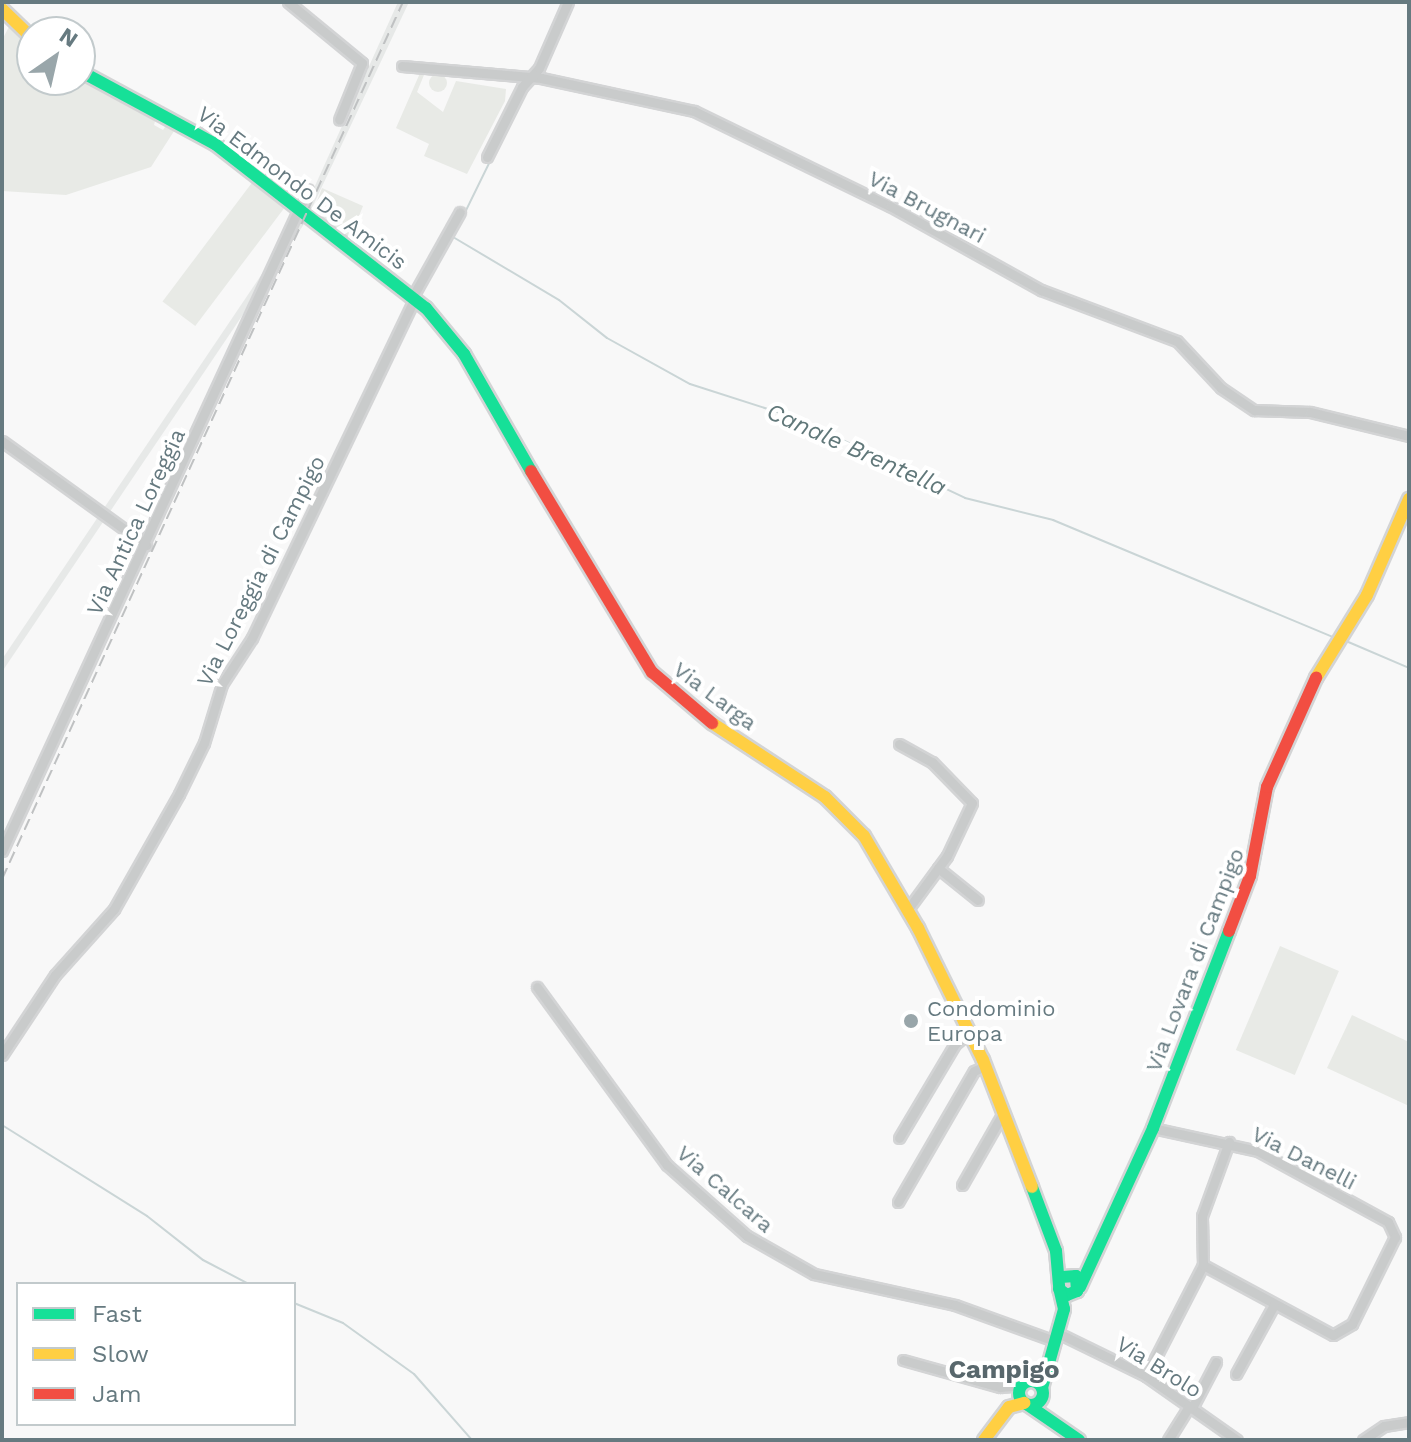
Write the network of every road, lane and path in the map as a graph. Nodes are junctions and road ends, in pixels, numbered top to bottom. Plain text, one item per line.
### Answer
1 (288, 2) edge
2 (568, 2) edge
3 (402, 66) dead end
4 (96, 79) edge
5 (529, 80) junction
6 (339, 120) dead end
7 (487, 157) dead end
8 (308, 189) dead end
9 (297, 207) junction
10 (460, 212) dead end
11 (414, 297) junction
12 (1409, 436) edge
13 (2, 441) edge
14 (1409, 499) edge
15 (146, 545) junction
16 (899, 744) dead end
17 (2, 851) edge
18 (938, 868) junction
19 (978, 900) dead end
20 (908, 909) junction
21 (537, 987) dead end
22 (970, 1032) junction
23 (2, 1055) edge
24 (985, 1066) junction
25 (1003, 1113) junction
26 (1153, 1128) junction
27 (899, 1138) dead end
28 (1229, 1142) junction
29 (962, 1185) dead end
30 (898, 1202) dead end
31 (1093, 1261) junction
32 (1203, 1265) junction
33 (1068, 1275) junction
34 (1078, 1289) junction
35 (1060, 1291) junction
36 (1274, 1305) junction
37 (1057, 1334) junction
38 (1048, 1359) junction
39 (903, 1360) dead end
40 (1216, 1362) dead end
41 (1236, 1374) dead end
42 (1146, 1376) junction
43 (1042, 1392) junction
44 (1022, 1394) junction
45 (1191, 1407) junction
46 (1409, 1422) edge
47 (1055, 1423) junction
48 (1063, 1436) edge
49 (984, 1440) edge
50 (1079, 1440) edge
51 (1168, 1440) edge
52 (1237, 1440) edge
53 (1363, 1440) edge

1 - 6 street
2 - 5 street
3 - 5 street, Via Brugnari
4 - 9 street, Via Edmondo De Amicis
5 - 7 street
5 - 12 street, Via Brugnari
8 - 9 street, Via Antica Loreggia
9 - 11 street, Via Edmondo De Amicis
9 - 15 street, Via Antica Loreggia
10 - 11 street, Via Loreggia di Campigo
11 - 20 street, Via Larga
11 - 23 street, Via Loreggia di Campigo
13 - 15 street
14 - 26 street, Via Lovara di Campigo
15 - 17 street, Via Antica Loreggia
16 - 18 street
18 - 19 street
18 - 20 street
20 - 22 street, Via Larga
21 - 37 street, Via Calcara
22 - 24 street, Via Larga
22 - 27 street
24 - 25 street, Via Larga
24 - 30 street
25 - 29 street
25 - 33 street, Via Larga
26 - 28 street, Via Danelli
26 - 31 street, Via Lovara di Campigo
28 - 32 street
28 - 36 street, Via Danelli
31 - 33 street
31 - 34 street, Via Lovara di Campigo
32 - 36 street
32 - 42 street
33 - 34 street
33 - 35 street, Via Lovara di Campigo
34 - 35 street
34 - 37 street, Via Lovara di Campigo
35 - 37 street, Via Lovara di Campigo
36 - 41 street
37 - 38 street, Via Lovara di Campigo
37 - 42 street, Via Brolo
38 - 43 street, Via Lovara di Campigo
38 - 44 street, Via Lovara di Campigo
39 - 44 street
40 - 45 street
42 - 45 street, Via Brolo
43 - 44 street
43 - 44 street
43 - 47 street
44 - 47 street
44 - 49 street
45 - 51 street
45 - 52 street, Via Brolo
46 - 53 street
47 - 48 street
48 - 50 street

